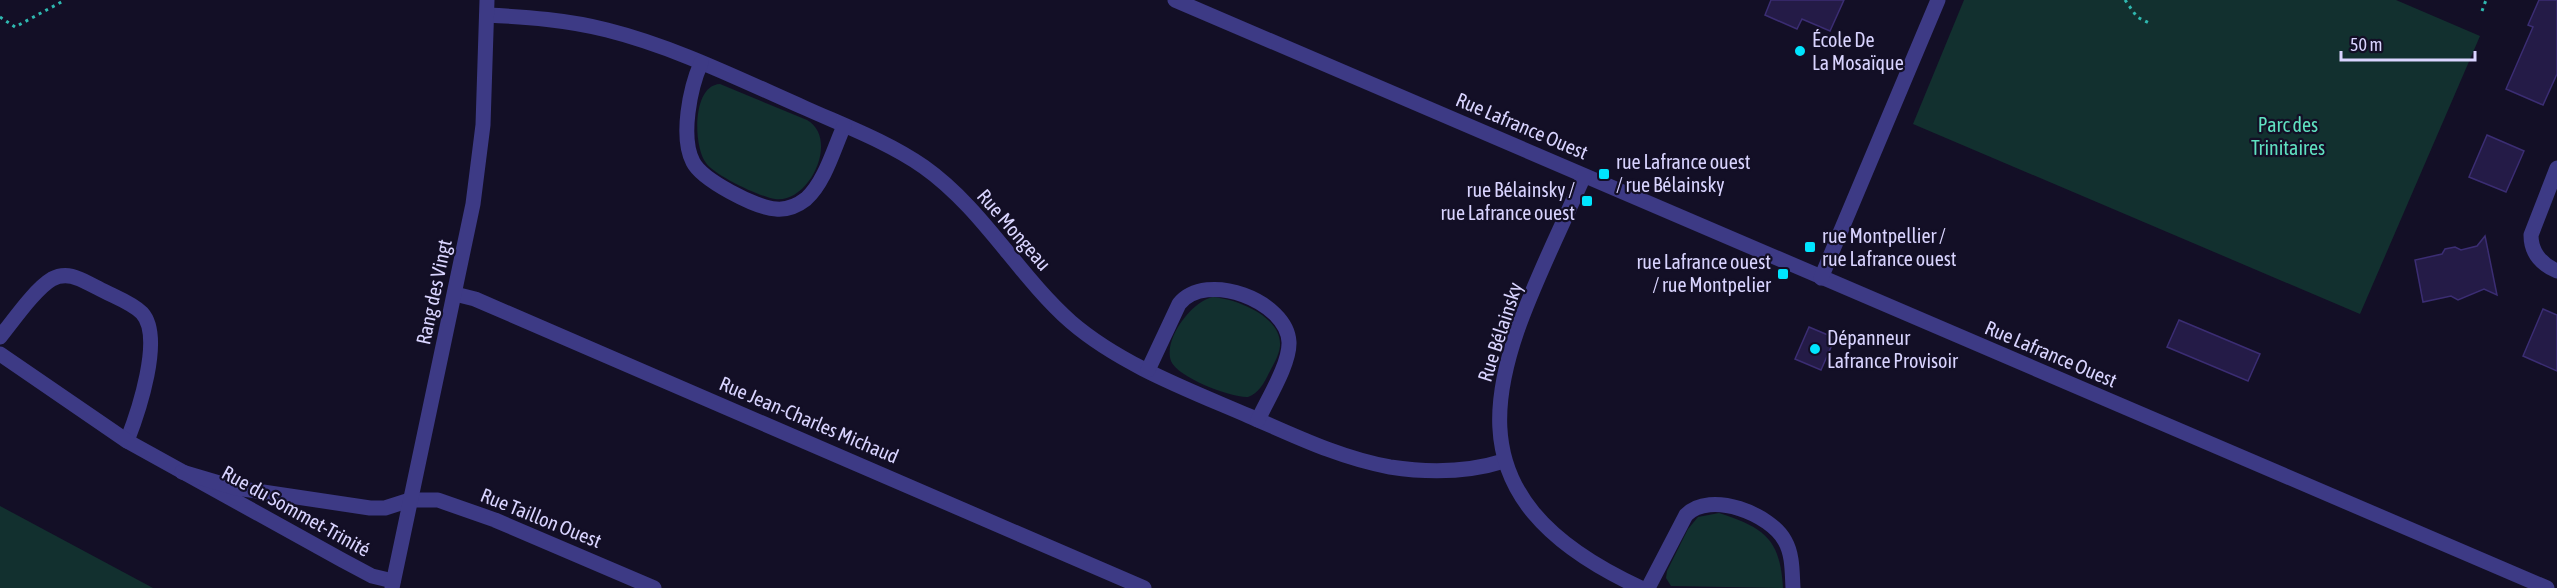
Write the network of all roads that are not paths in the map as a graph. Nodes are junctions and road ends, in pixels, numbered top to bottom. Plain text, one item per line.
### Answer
1 (1175, 0) edge
2 (1938, 0) edge
3 (487, 8) edge
4 (701, 63) junction
5 (844, 126) junction
6 (2557, 168) edge
7 (1584, 176) junction
8 (2557, 271) edge
9 (1821, 278) junction
10 (455, 294) junction
11 (0, 337) edge
12 (0, 354) edge
13 (1148, 370) junction
14 (1258, 420) junction
15 (127, 441) junction
16 (1504, 461) junction
17 (182, 472) junction
18 (410, 500) junction
19 (1607, 581) edge
20 (392, 585) edge
21 (654, 588) edge
22 (1144, 588) edge
23 (1641, 588) edge
24 (1648, 588) edge
25 (1793, 588) edge
26 (2547, 588) edge

1 - 7 street, Rue Lafrance Ouest
2 - 9 street
3 - 4 street, Rue Mongeau
3 - 10 street, Rang des Vingt
4 - 5 street, Rue Mongeau
4 - 5 street
5 - 13 street, Rue Mongeau
6 - 8 street
7 - 9 street, Rue Lafrance Ouest
7 - 16 street, Rue Bélainsky
9 - 26 street, Rue Lafrance Ouest
10 - 18 street, Rang des Vingt
10 - 22 street, Rue Jean-Charles Michaud
11 - 15 street
12 - 15 street, Rue du Sommet-Trinité
13 - 14 street, Rue Mongeau
13 - 14 street
14 - 16 street, Rue Mongeau
15 - 17 street, Rue du Sommet-Trinité
16 - 19 street, Rue Bélainsky
17 - 18 street, Rue du Sommet-Trinité
17 - 20 street, Rue du Sommet-Trinité
18 - 20 street, Rang des Vingt
18 - 21 street, Rue Taillon Ouest
19 - 23 street, Rue Bélainsky
24 - 25 street

